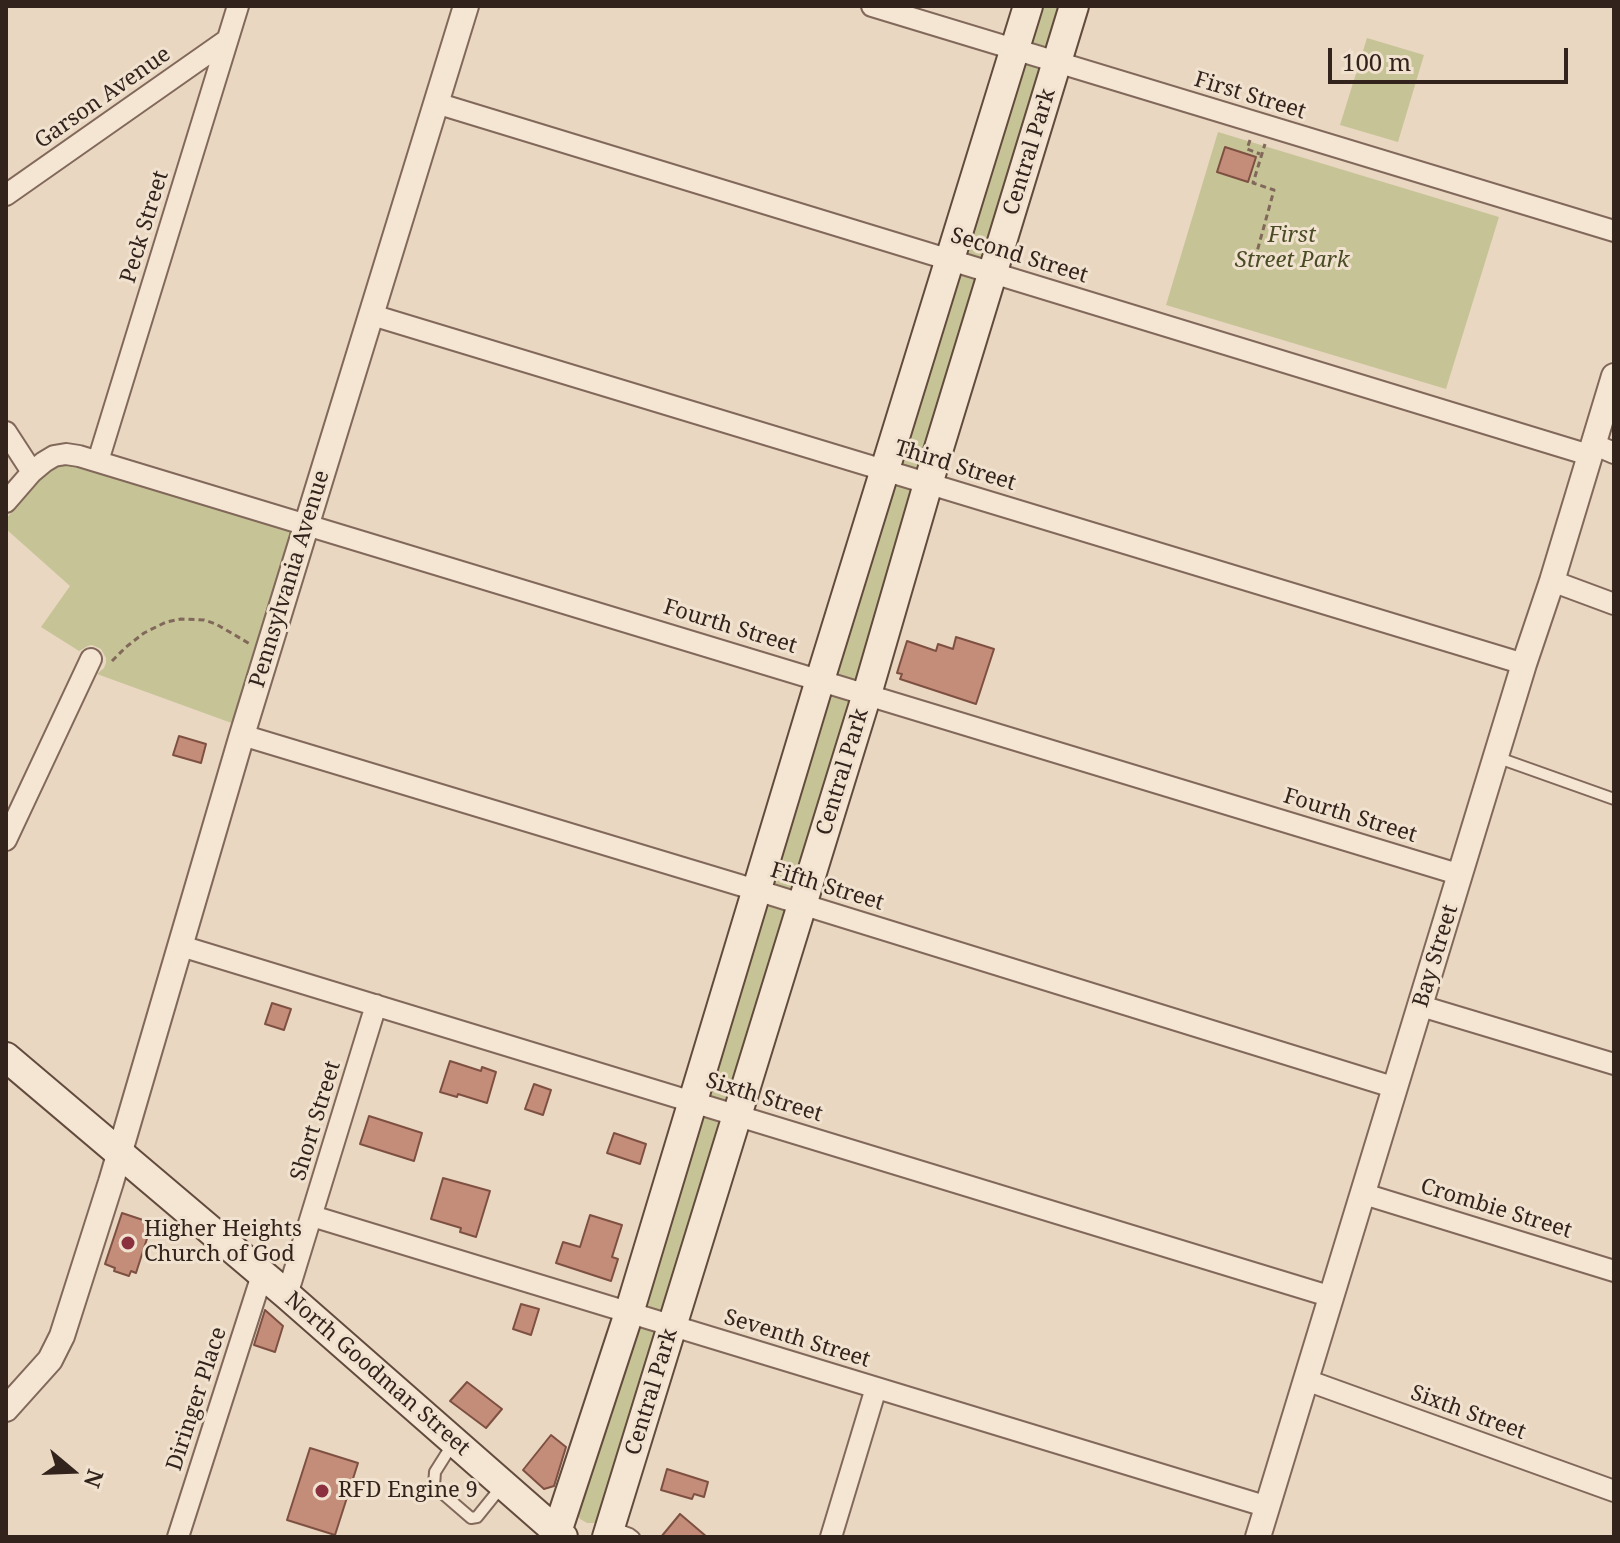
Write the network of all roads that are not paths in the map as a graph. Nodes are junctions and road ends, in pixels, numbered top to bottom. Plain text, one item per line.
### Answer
1 (238, 6) edge
2 (466, 6) edge
3 (872, 6) edge
4 (1028, 6) edge
5 (1074, 6) edge
6 (227, 40) junction
7 (1015, 50) junction
8 (1058, 63) junction
9 (436, 103) junction
10 (6, 195) edge
11 (1614, 231) edge
12 (949, 260) junction
13 (992, 273) junction
14 (372, 315) junction
15 (1614, 376) edge
16 (6, 432) edge
17 (1599, 450) edge
18 (98, 461) junction
19 (885, 470) junction
20 (32, 472) junction
21 (928, 484) junction
22 (6, 502) edge
23 (308, 524) junction
24 (1552, 581) junction
25 (1614, 604) edge
26 (91, 659) dead end
27 (1524, 664) junction
28 (820, 680) junction
29 (867, 694) junction
30 (242, 735) junction
31 (1496, 757) junction
32 (1614, 799) edge
33 (6, 840) edge
34 (1461, 875) junction
35 (756, 890) junction
36 (802, 905) junction
37 (181, 946) junction
38 (376, 1005) junction
39 (1421, 1006) junction
40 (6, 1057) edge
41 (1614, 1064) edge
42 (1396, 1088) junction
43 (694, 1101) junction
44 (736, 1114) junction
45 (118, 1154) junction
46 (1364, 1194) junction
47 (312, 1216) junction
48 (1614, 1271) edge
49 (262, 1275) junction
50 (287, 1295) junction
51 (1332, 1297) junction
52 (629, 1313) junction
53 (673, 1326) junction
54 (1306, 1380) junction
55 (876, 1388) junction
56 (6, 1409) edge
57 (454, 1442) junction
58 (503, 1485) junction
59 (1614, 1491) edge
60 (1268, 1507) junction
61 (617, 1533) edge
62 (560, 1534) edge
63 (178, 1537) edge
64 (831, 1537) edge
65 (1258, 1537) edge

1 - 6 street, Peck Street
2 - 9 street, Pennsylvania Avenue
3 - 7 street, First Street
4 - 7 main road, Central Park
5 - 8 main road, Central Park
6 - 10 street, Garson Avenue
6 - 18 street, Peck Street
7 - 8 street, First Street
7 - 12 main road, Central Park
8 - 11 street, First Street
8 - 13 main road, Central Park
9 - 12 street, Second Street
9 - 14 street, Pennsylvania Avenue
12 - 13 street, Second Street
12 - 19 main road, Central Park
13 - 17 street, Second Street
13 - 21 main road, Central Park
14 - 19 street, Third Street
14 - 23 street, Pennsylvania Avenue
15 - 17 street, Bay Street
16 - 20 street
17 - 24 street, Bay Street
18 - 20 street, Fourth Street
18 - 23 street, Fourth Street
19 - 21 street, Third Street
19 - 28 main road, Central Park
20 - 22 street
21 - 27 street, Third Street
21 - 29 main road, Central Park
23 - 28 street, Fourth Street
23 - 30 street, Pennsylvania Avenue
24 - 25 street
24 - 27 street, Bay Street
26 - 33 street
27 - 31 street, Bay Street
28 - 29 street, Fourth Street
28 - 35 main road, Central Park
29 - 34 street, Fourth Street
29 - 36 main road, Central Park
30 - 35 street, Fifth Street
30 - 37 street, Pennsylvania Avenue
31 - 32 lane
31 - 34 street, Bay Street
34 - 39 street, Bay Street
35 - 36 street, Fifth Street
35 - 43 main road, Central Park
36 - 42 street, Fifth Street
36 - 44 main road, Central Park
37 - 38 street, Sixth Street
37 - 45 street, Pennsylvania Avenue
38 - 43 street, Sixth Street
38 - 47 street, Short Street
39 - 41 street
39 - 42 street, Bay Street
40 - 45 main road, North Goodman Street
42 - 46 street, Bay Street
43 - 44 street, Sixth Street
43 - 52 main road, Central Park
44 - 51 street, Sixth Street
44 - 53 main road, Central Park
45 - 49 main road, North Goodman Street
45 - 56 street, Pennsylvania Avenue
46 - 48 street, Crombie Street
46 - 51 street, Bay Street
47 - 50 street, Short Street
47 - 52 street, Seventh Street
49 - 50 main road, North Goodman Street
49 - 63 street, Diringer Place
50 - 57 main road, North Goodman Street
51 - 54 street, Bay Street
52 - 53 street, Seventh Street
52 - 62 main road, Central Park
53 - 55 street, Seventh Street
53 - 61 main road, Central Park
54 - 59 street, Sixth Street
54 - 60 street, Bay Street
55 - 60 street, Seventh Street
55 - 64 street
57 - 58 main road, North Goodman Street
57 - 58 lane
58 - 62 main road, North Goodman Street
60 - 65 street, Bay Street

